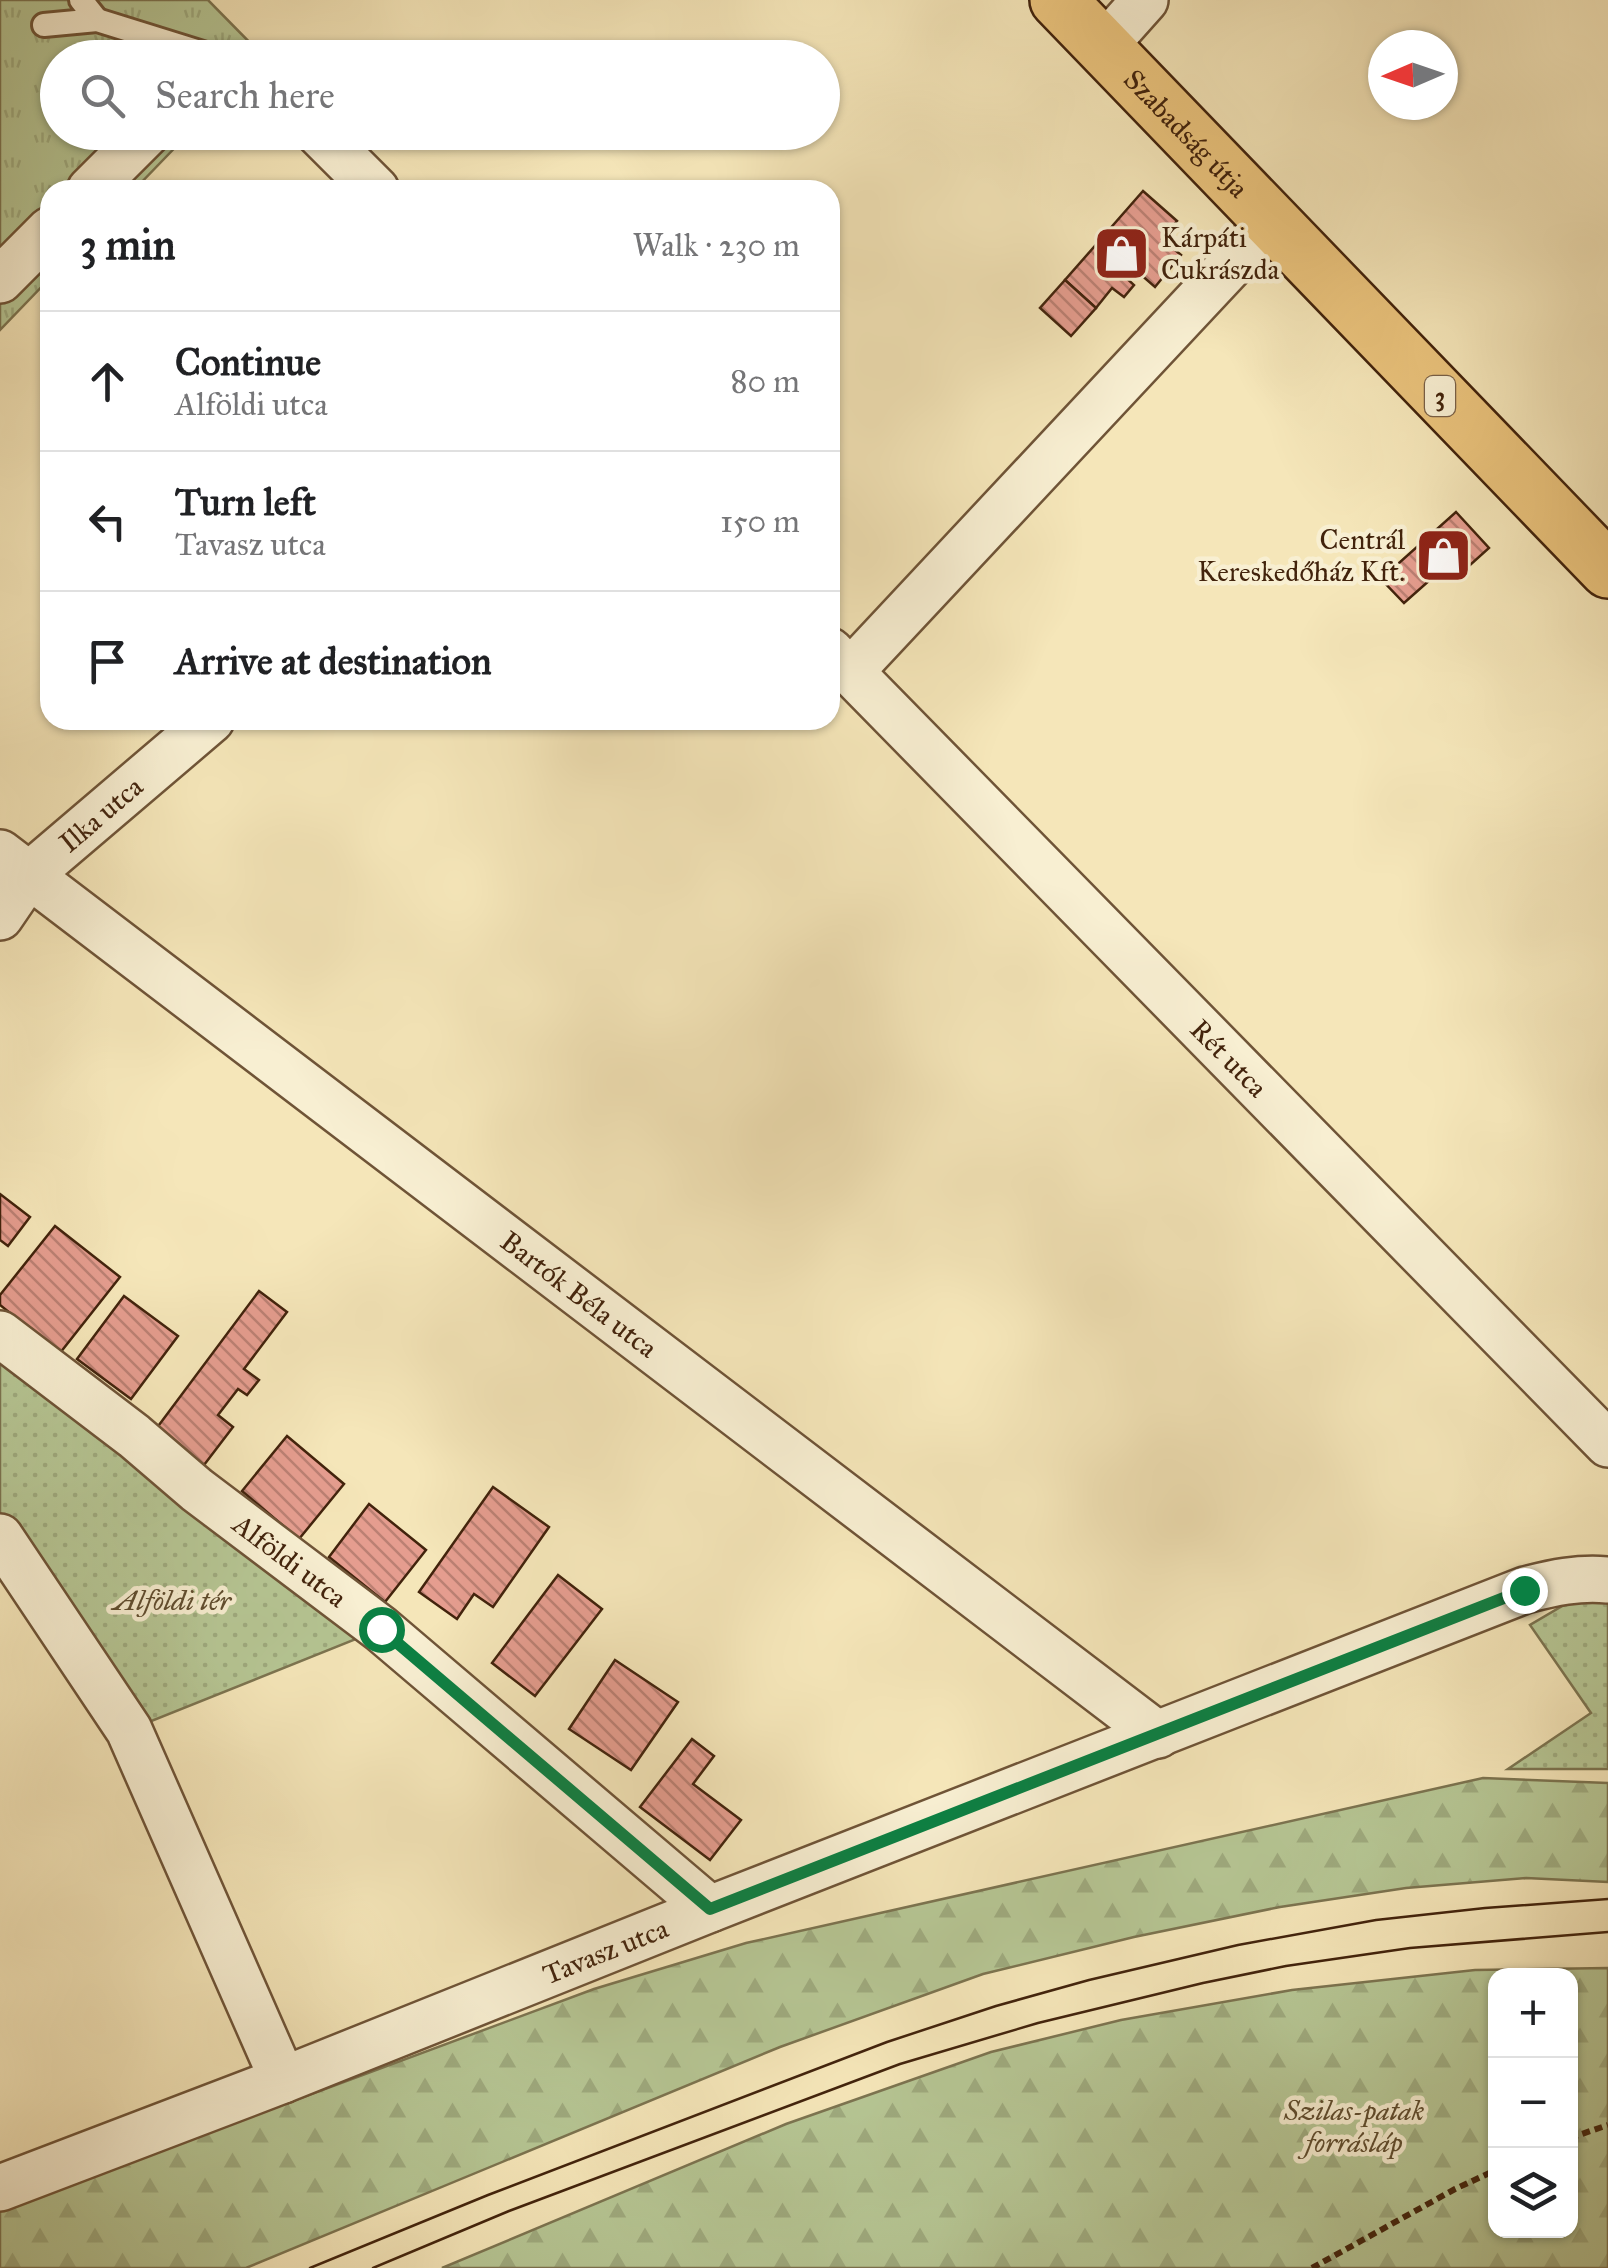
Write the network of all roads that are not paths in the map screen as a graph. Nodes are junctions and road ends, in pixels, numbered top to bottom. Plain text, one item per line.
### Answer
1 (81, 0) edge
2 (1058, 0) edge
3 (1145, 0) edge
4 (97, 20) junction
5 (44, 25) dead end
6 (161, 40) edge
7 (1104, 46) junction
8 (130, 150) edge
9 (336, 150) edge
10 (100, 180) edge
11 (366, 180) edge
12 (1271, 222) junction
13 (40, 240) edge
14 (0, 280) edge
15 (1608, 570) edge
16 (840, 662) edge
17 (197, 730) edge
18 (14, 865) edge
19 (0, 917) edge
20 (0, 1334) edge
21 (1608, 1444) edge
22 (0, 1537) edge
23 (1608, 1580) edge
24 (1158, 1734) junction
25 (710, 1909) junction
26 (283, 2080) junction
27 (0, 2188) edge

1 - 4 lane
2 - 7 main road, Szabadság útja / 3
3 - 7 street
4 - 5 lane
4 - 6 lane
7 - 12 main road, Szabadság útja / 3
8 - 10 street
9 - 11 street
12 - 15 main road, Szabadság útja / 3
12 - 16 street, Rét utca
13 - 14 street
16 - 21 street, Rét utca
17 - 18 street, Ilka utca
18 - 19 street, Ilka utca
18 - 24 street, Bartók Béla utca
20 - 25 street, Alföldi utca
22 - 26 street
23 - 24 street, Tavasz utca
24 - 25 street, Tavasz utca
25 - 26 street, Tavasz utca
26 - 27 street, Tavasz utca

